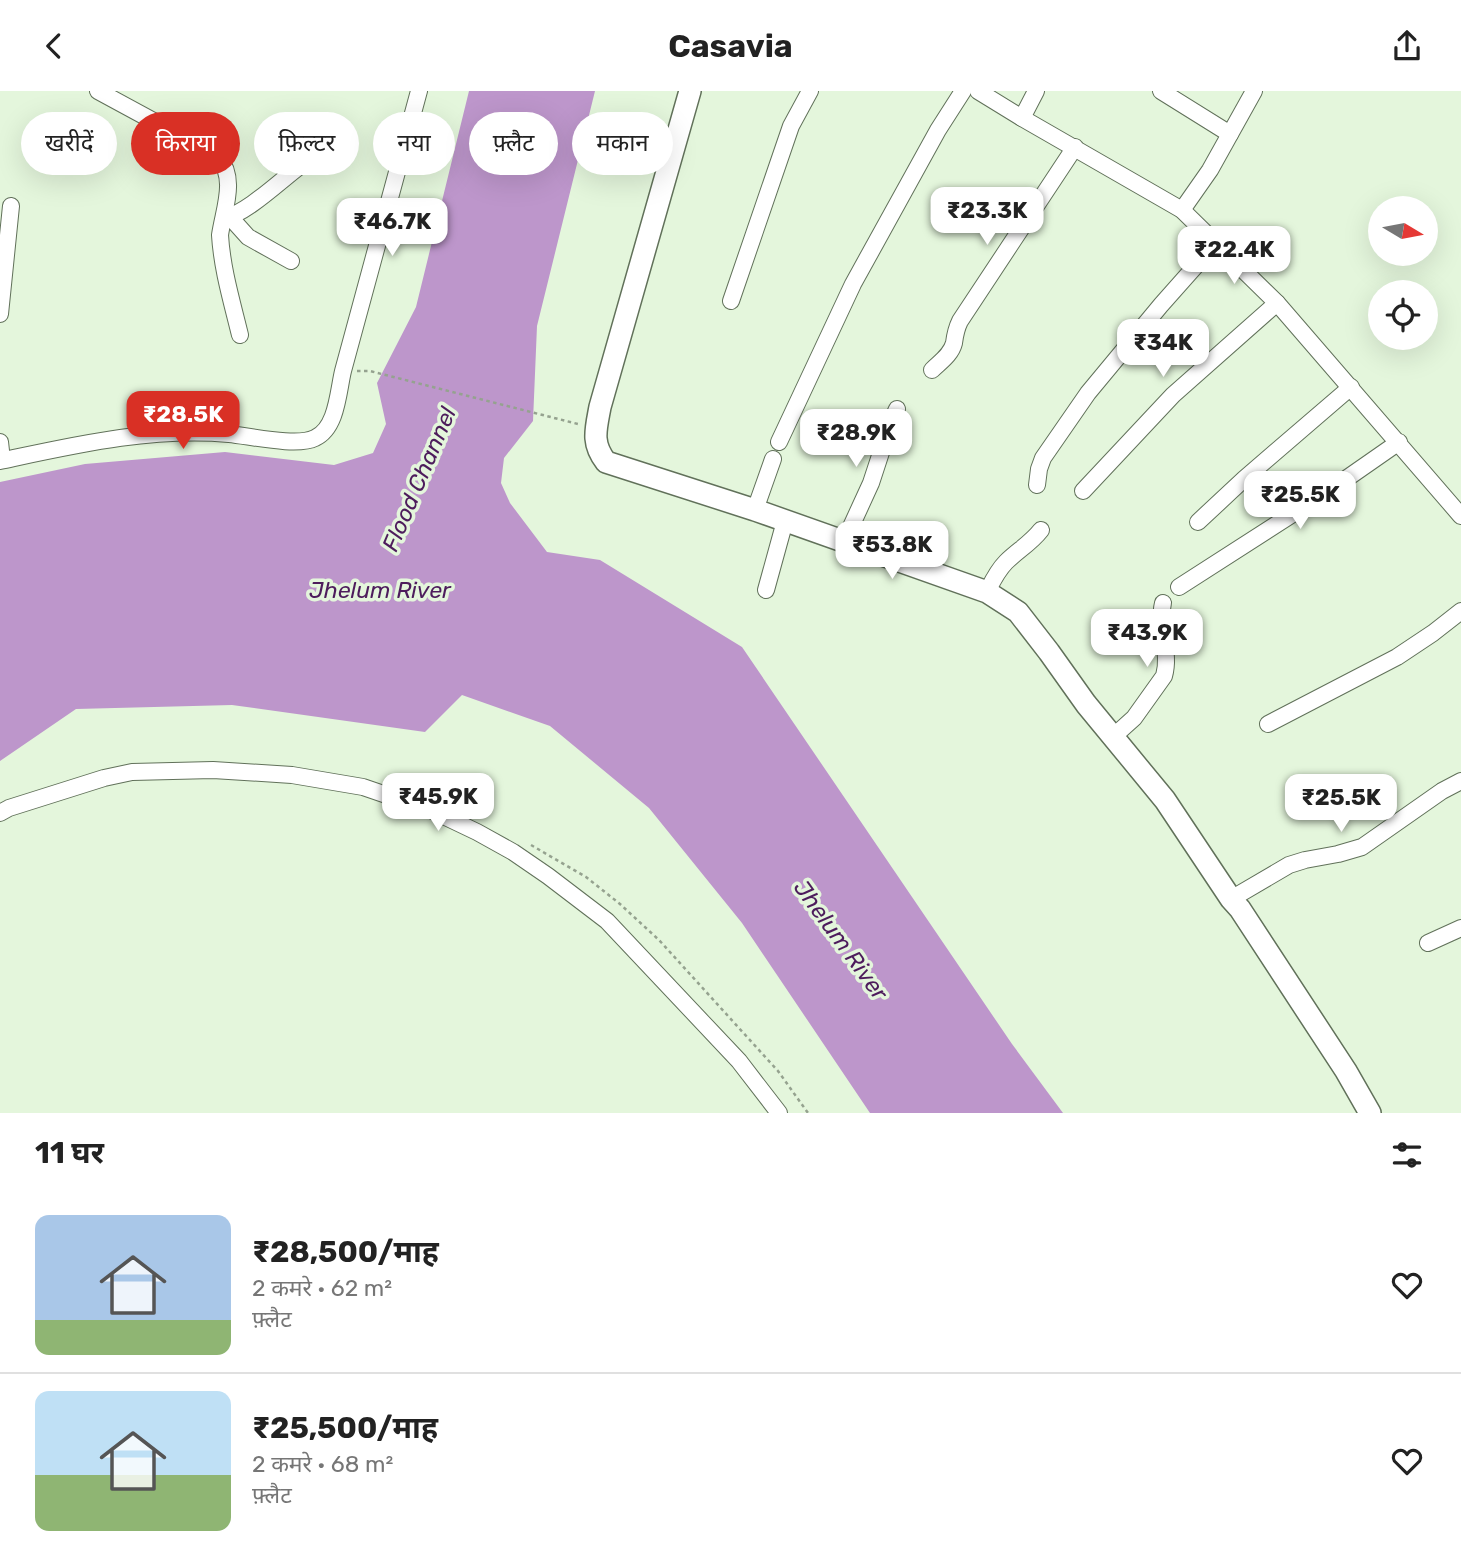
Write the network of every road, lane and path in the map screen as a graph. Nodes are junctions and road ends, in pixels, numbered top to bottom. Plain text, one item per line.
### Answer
1 (98, 91) edge
2 (419, 91) edge
3 (690, 91) edge
4 (810, 91) edge
5 (963, 91) edge
6 (978, 91) edge
7 (1036, 91) edge
8 (1161, 91) edge
9 (1254, 91) edge
10 (1022, 118) junction
11 (1230, 134) junction
12 (1075, 147) junction
13 (288, 175) edge
14 (11, 206) dead end
15 (1182, 210) junction
16 (227, 217) junction
17 (1216, 243) junction
18 (291, 261) dead end
19 (731, 301) dead end
20 (1277, 303) junction
21 (0, 314) edge
22 (240, 335) dead end
23 (932, 370) dead end
24 (370, 371) dead end
25 (1351, 387) junction
26 (897, 409) dead end
27 (572, 422) dead end
28 (0, 442) edge
29 (779, 442) dead end
30 (1399, 442) junction
31 (773, 459) dead end
32 (1, 461) edge
33 (1037, 485) dead end
34 (1083, 491) dead end
35 (755, 510) junction
36 (1461, 516) edge
37 (785, 521) junction
38 (1198, 521) dead end
39 (1041, 530) dead end
40 (845, 542) junction
41 (1179, 587) dead end
42 (766, 590) dead end
43 (987, 593) junction
44 (1163, 603) dead end
45 (1461, 611) edge
46 (1268, 724) dead end
47 (1114, 736) junction
48 (1461, 781) edge
49 (0, 813) edge
50 (529, 843) dead end
51 (1231, 899) junction
52 (1461, 929) edge
53 (1428, 943) dead end
54 (779, 1113) edge
55 (808, 1113) edge
56 (1370, 1113) edge

1 - 16 street
2 - 32 street
3 - 35 main road
4 - 19 street
5 - 29 street
6 - 10 street
7 - 10 street
8 - 11 street
9 - 11 street
10 - 12 street
11 - 15 street
12 - 15 street
12 - 23 street
13 - 16 street
14 - 21 street
15 - 17 street
16 - 18 street
16 - 22 street
17 - 20 street
17 - 33 street
20 - 25 street
20 - 34 street
24 - 27 path
25 - 30 street
25 - 38 street
26 - 40 street
28 - 32 street
30 - 36 street
30 - 41 street
31 - 35 street
35 - 37 main road
37 - 40 main road
37 - 42 street
39 - 43 street
40 - 43 main road
43 - 47 main road
44 - 47 street
45 - 46 street
47 - 51 main road
48 - 51 street
49 - 54 street
50 - 55 path
51 - 56 main road
52 - 53 street

